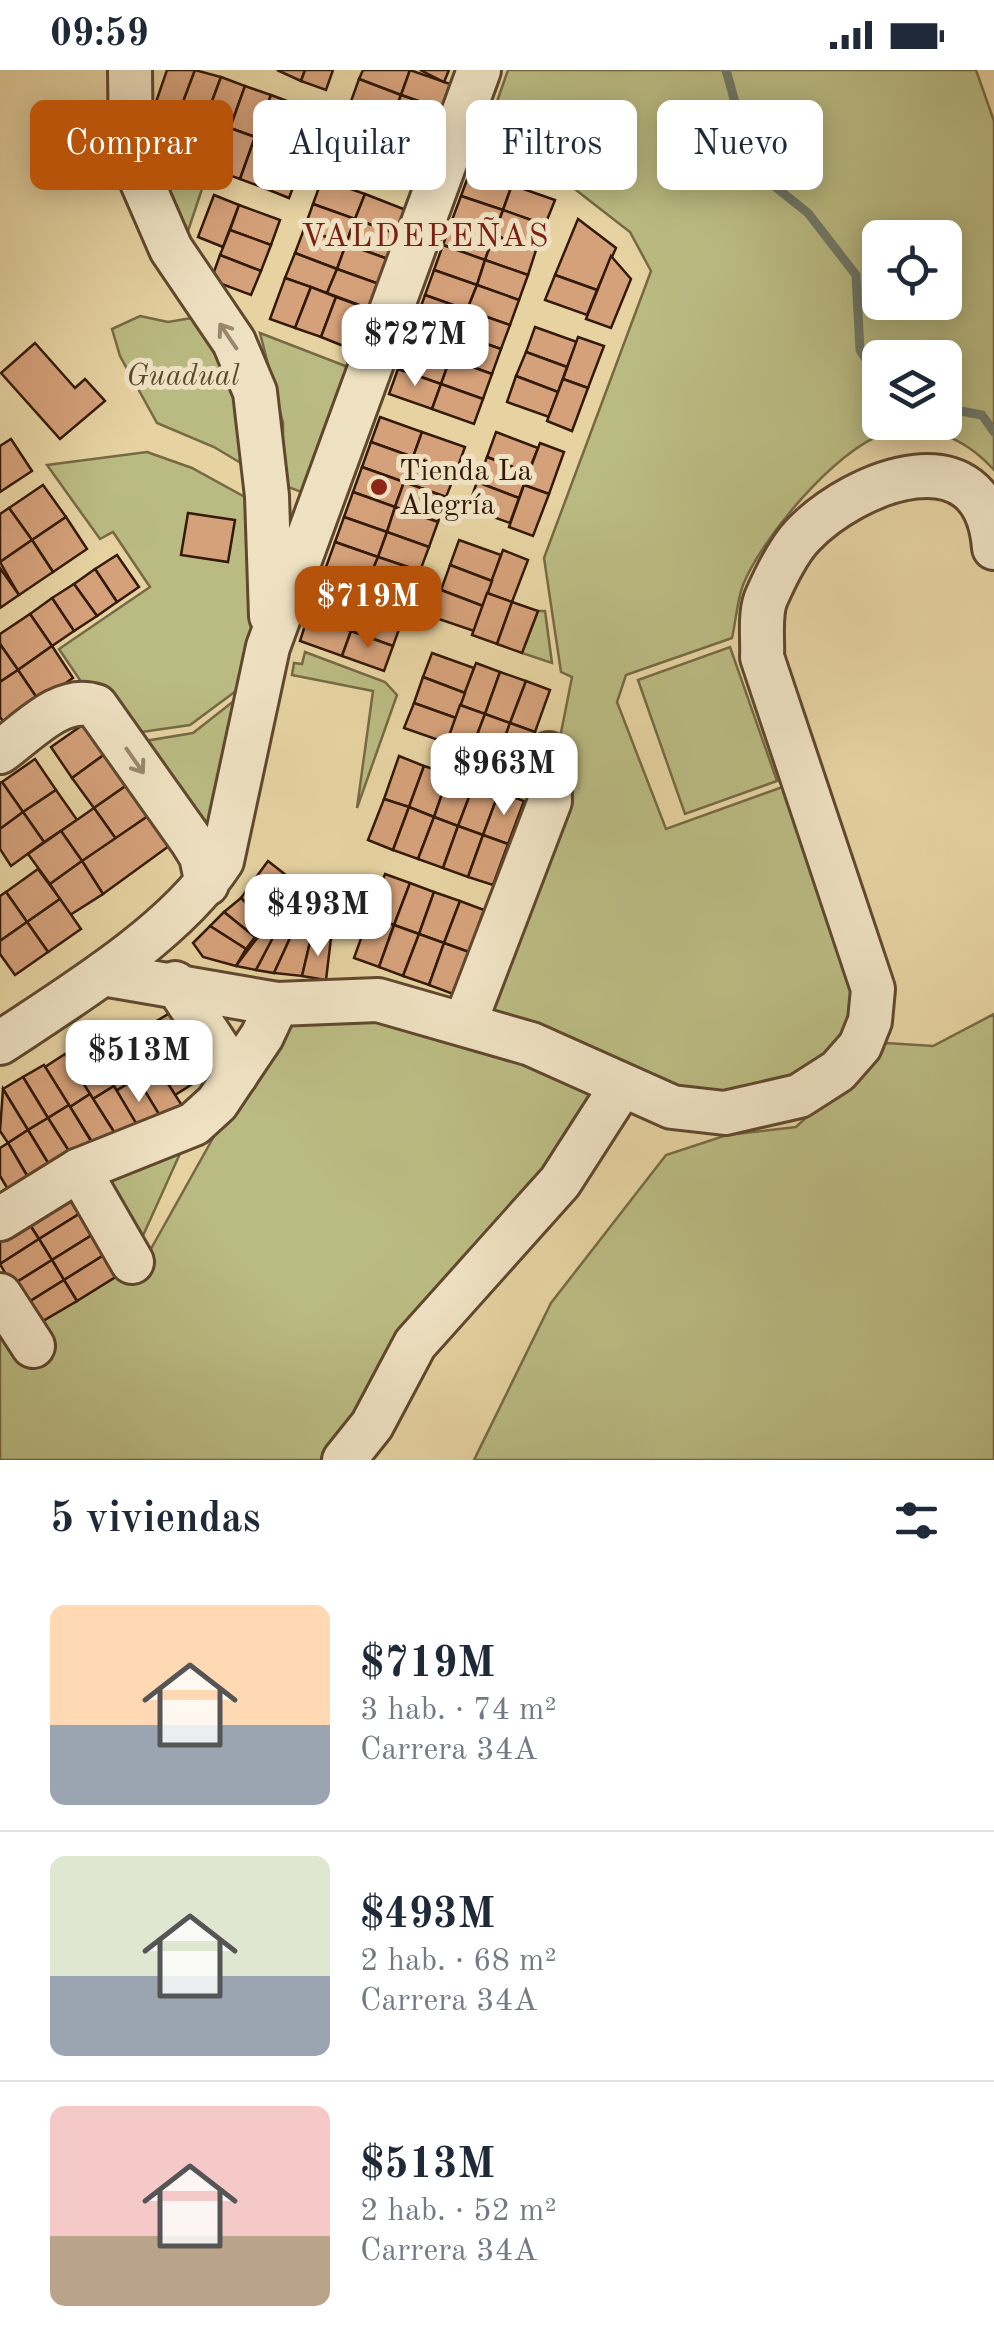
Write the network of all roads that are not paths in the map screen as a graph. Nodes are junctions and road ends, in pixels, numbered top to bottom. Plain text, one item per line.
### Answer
1 (130, 70) edge
2 (479, 70) edge
3 (268, 496) junction
4 (311, 532) junction
5 (994, 548) edge
6 (272, 639) junction
7 (0, 752) edge
8 (548, 754) dead end
9 (207, 884) junction
10 (104, 974) junction
11 (175, 983) junction
12 (278, 1004) junction
13 (465, 1023) junction
14 (0, 1044) edge
15 (236, 1075) junction
16 (622, 1087) junction
17 (79, 1170) junction
18 (0, 1220) edge
19 (132, 1262) dead end
20 (0, 1295) edge
21 (33, 1346) dead end
22 (344, 1460) edge

3 -> 1 street
2 - 4 street
3 - 4 street
3 - 6 street
4 - 6 street
5 - 16 street
6 - 9 street
7 -> 9 street
8 - 13 street
9 - 10 street
10 - 11 street
10 - 14 street
11 - 12 street
11 - 15 street
12 - 13 street
12 - 15 street
13 - 16 street
15 - 17 street
16 - 22 street
17 - 18 street
17 - 19 street
20 - 21 street

